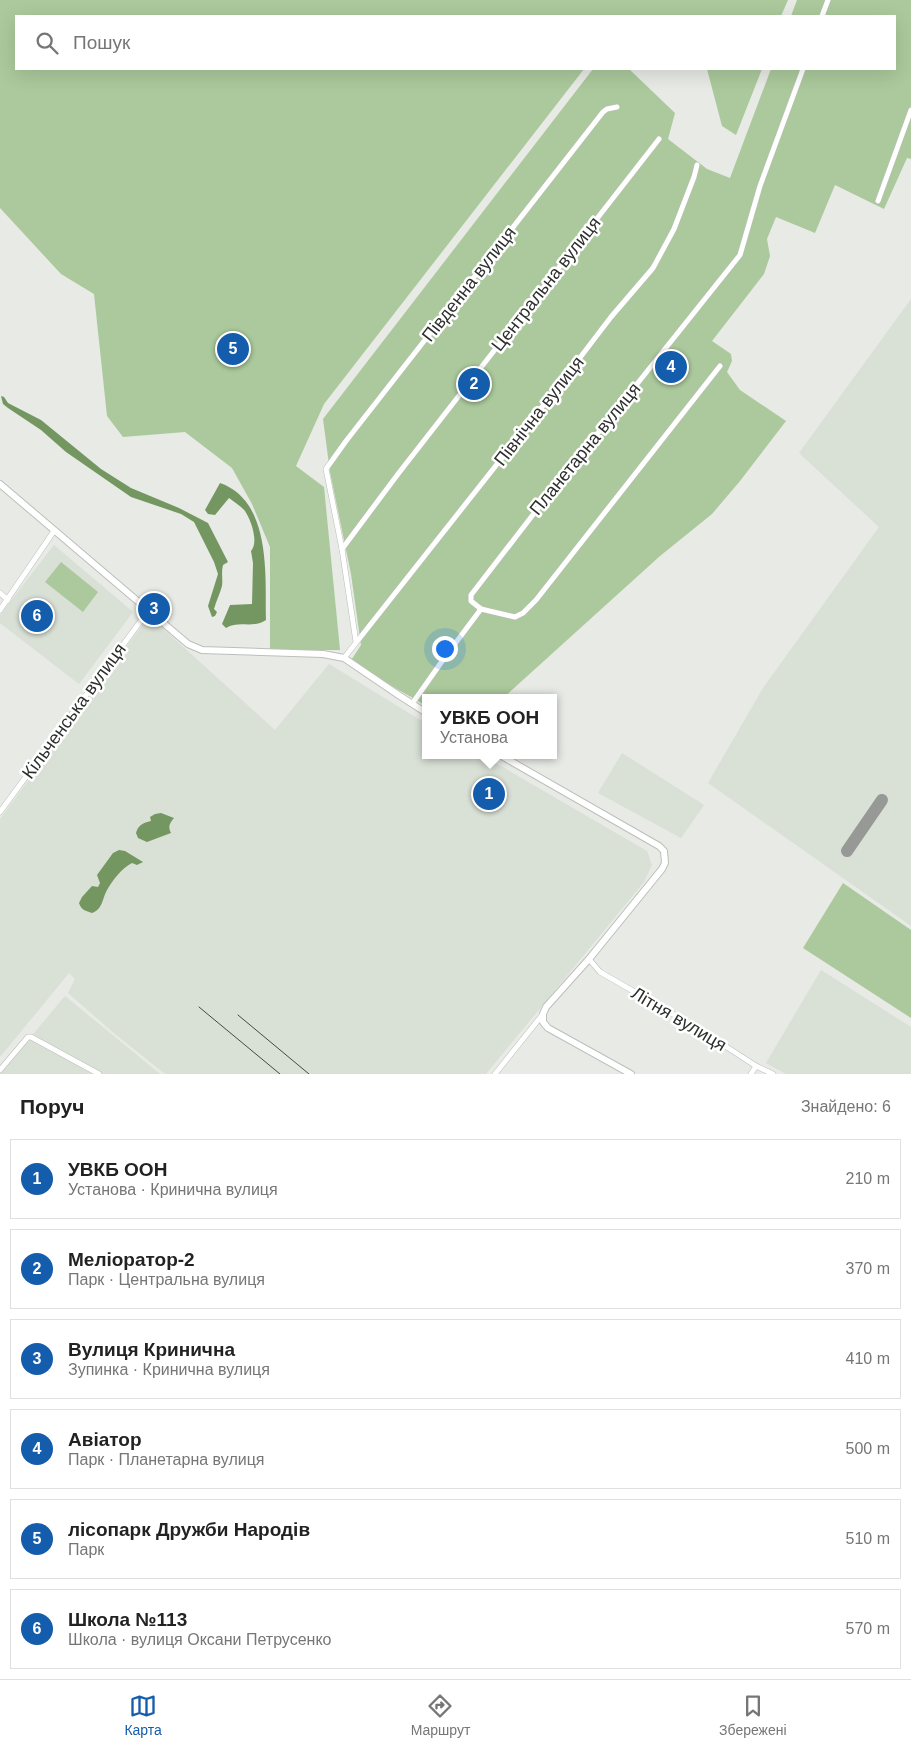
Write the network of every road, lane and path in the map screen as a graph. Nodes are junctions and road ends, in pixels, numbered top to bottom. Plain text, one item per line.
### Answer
1 (828, 0) edge
2 (822, 15) edge
3 (803, 70) edge
4 (617, 107) dead end
5 (911, 110) edge
6 (659, 139) dead end
7 (697, 165) dead end
8 (878, 201) dead end
9 (720, 366) dead end
10 (0, 484) edge
11 (54, 531) junction
12 (342, 549) junction
13 (0, 593) edge
14 (8, 600) junction
15 (482, 609) junction
16 (0, 610) edge
17 (148, 611) junction
18 (356, 642) junction
19 (344, 658) junction
20 (412, 704) junction
21 (422, 710) edge
22 (507, 759) edge
23 (0, 812) edge
24 (589, 959) junction
25 (543, 1014) junction
26 (756, 1066) junction
27 (0, 1070) edge
28 (99, 1074) edge
29 (497, 1074) edge
30 (631, 1074) edge
31 (752, 1074) edge
32 (773, 1074) edge

1 - 2 street
3 - 15 street, Планетарна вулиця
4 - 12 street, Південна вулиця
5 - 8 street
6 - 12 street, Центральна вулиця
7 - 18 street, Північна вулиця
9 - 15 street
10 - 11 street
11 - 14 street
11 - 17 street
12 - 18 street
13 - 14 street
14 - 16 street
15 - 20 street
17 - 19 street
17 - 23 street, Кільченська вулиця
18 - 19 street, Північна вулиця
19 - 20 street
20 - 21 street
22 - 24 street
24 - 25 street
24 - 26 street, Літня вулиця
25 - 29 street
25 - 30 street
26 - 31 street
26 - 32 street, Літня вулиця
27 - 28 street

